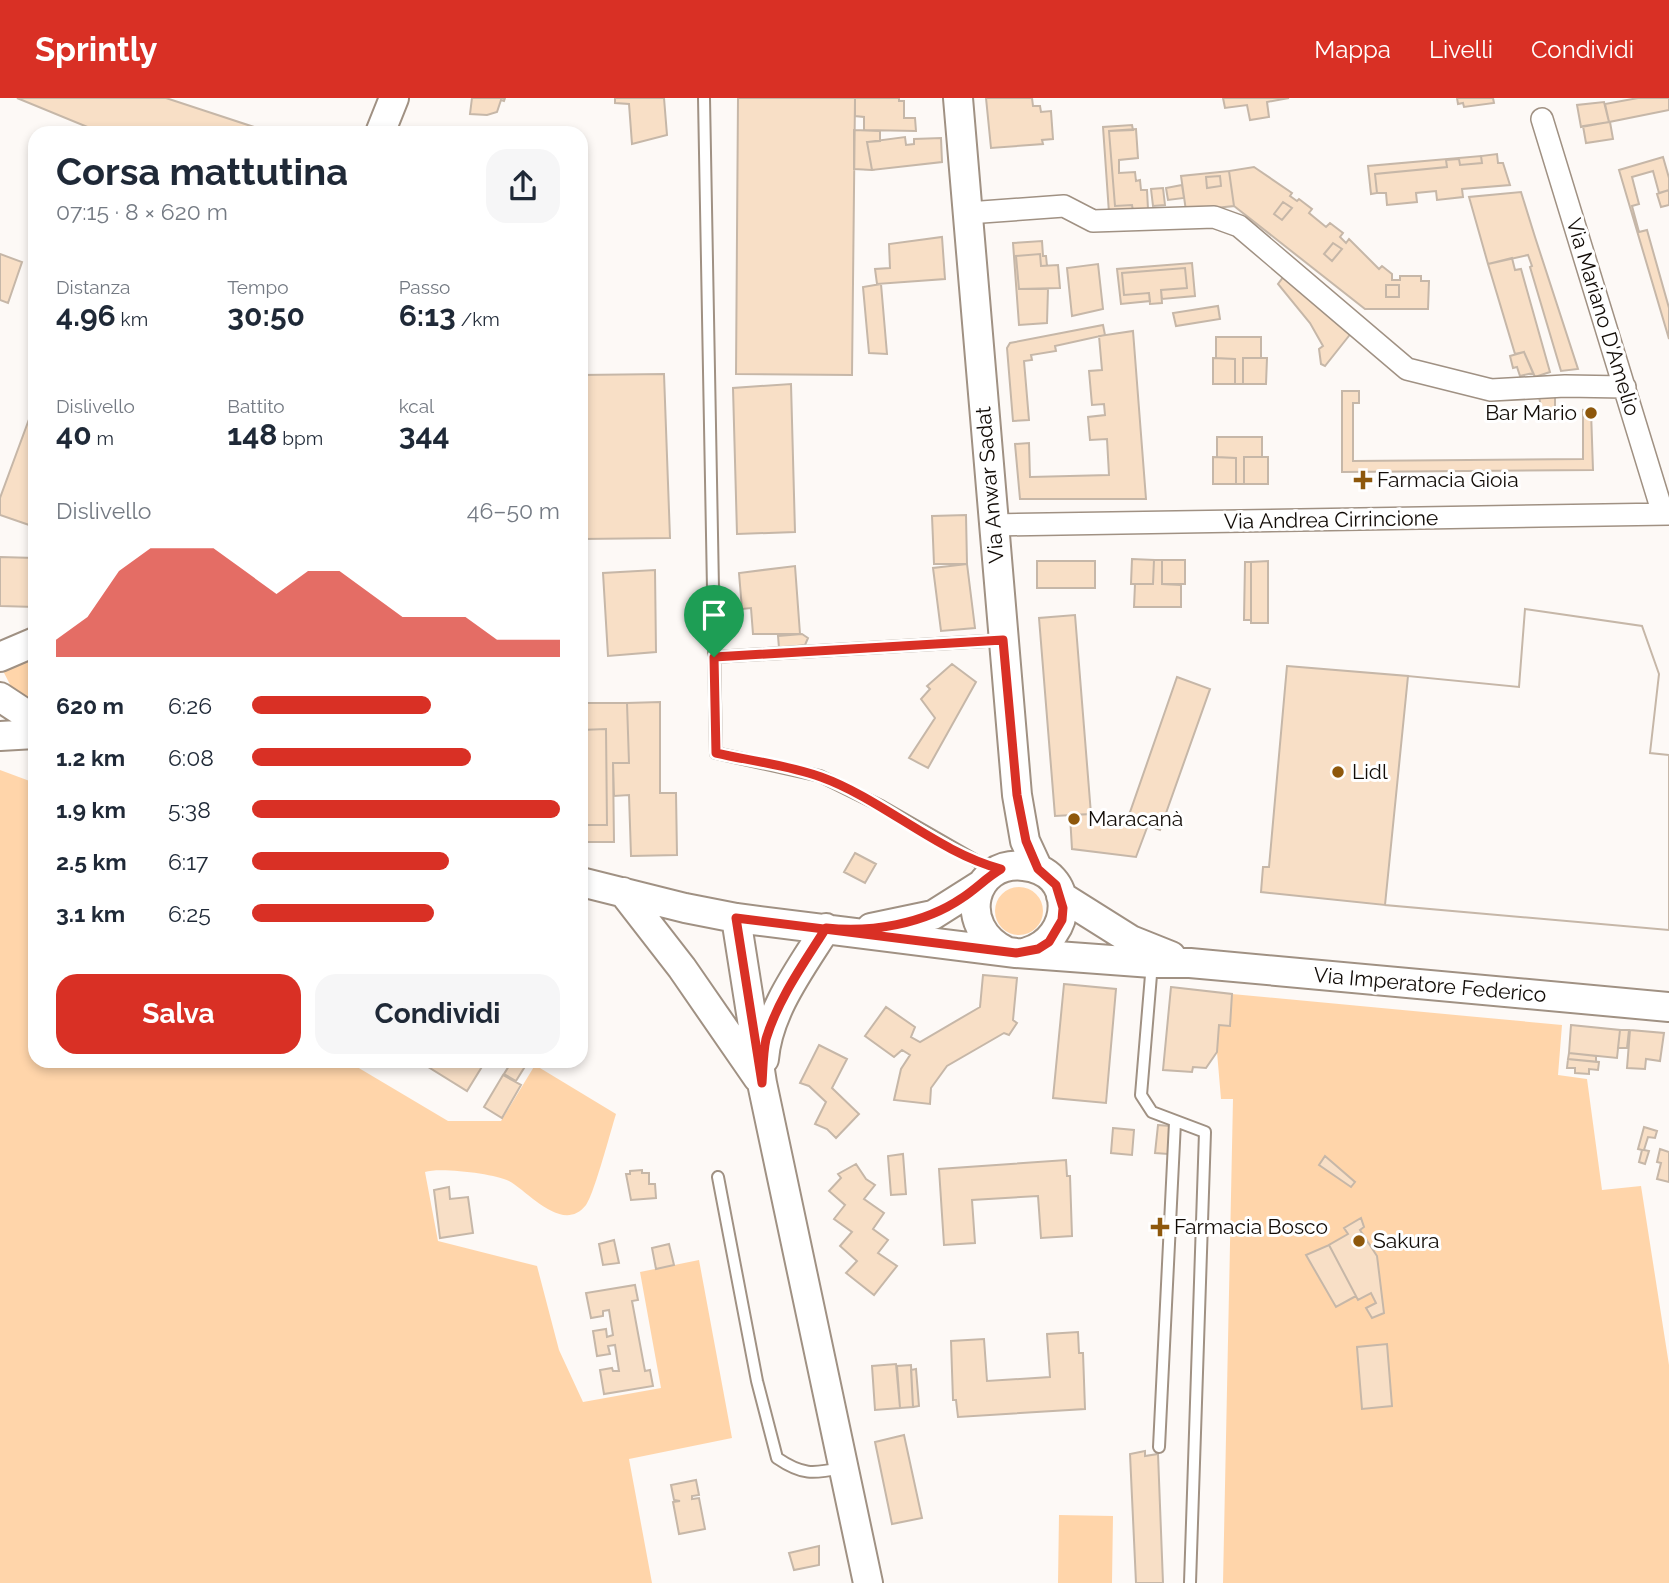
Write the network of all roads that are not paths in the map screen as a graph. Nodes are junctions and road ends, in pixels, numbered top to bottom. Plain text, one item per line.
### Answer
1 (394, 98) edge
2 (704, 98) edge
3 (958, 98) edge
4 (1542, 119) dead end
5 (383, 126) edge
6 (968, 213) junction
7 (1625, 387) junction
8 (1666, 514) edge
9 (993, 526) junction
10 (1003, 640) junction
11 (28, 645) edge
12 (0, 657) edge
13 (714, 657) junction
14 (0, 697) edge
15 (28, 715) edge
16 (28, 734) edge
17 (0, 736) edge
18 (1038, 869) junction
19 (992, 876) junction
20 (588, 884) edge
21 (623, 892) junction
22 (1061, 896) junction
23 (736, 918) junction
24 (826, 928) junction
25 (858, 931) junction
26 (1016, 952) junction
27 (1152, 963) junction
28 (1190, 963) junction
29 (1669, 1007) edge
30 (762, 1083) junction
31 (1175, 1122) junction
32 (718, 1177) dead end
33 (1159, 1447) dead end
34 (844, 1468) junction
35 (868, 1583) edge
36 (1190, 1583) edge

1 - 5 street
2 - 13 lane
3 - 6 street, Via Anwar Sadat
4 - 7 street, Via Mariano D'Amelio
6 - 7 street
6 - 9 street, Via Anwar Sadat
7 - 8 street, Via Mariano D'Amelio
8 - 9 street, Via Andrea Cirrincione
9 - 10 street, Via Anwar Sadat
10 - 13 lane
10 - 18 street, Via Anwar Sadat
11 - 12 street
13 - 19 lane
14 - 15 street
16 - 17 street
18 - 19 street
18 - 22 street
19 - 25 street
19 - 26 street
20 - 21 street
21 - 23 street
21 - 30 street
22 - 26 street
22 - 28 street
23 - 24 street
23 - 30 street
24 - 25 street
24 - 30 street
25 - 26 street
26 - 27 street
27 - 28 street
27 - 31 lane
28 - 29 street, Via Imperatore Federico
30 - 34 street
31 - 33 lane
31 - 36 lane
32 - 34 lane
34 - 35 street

